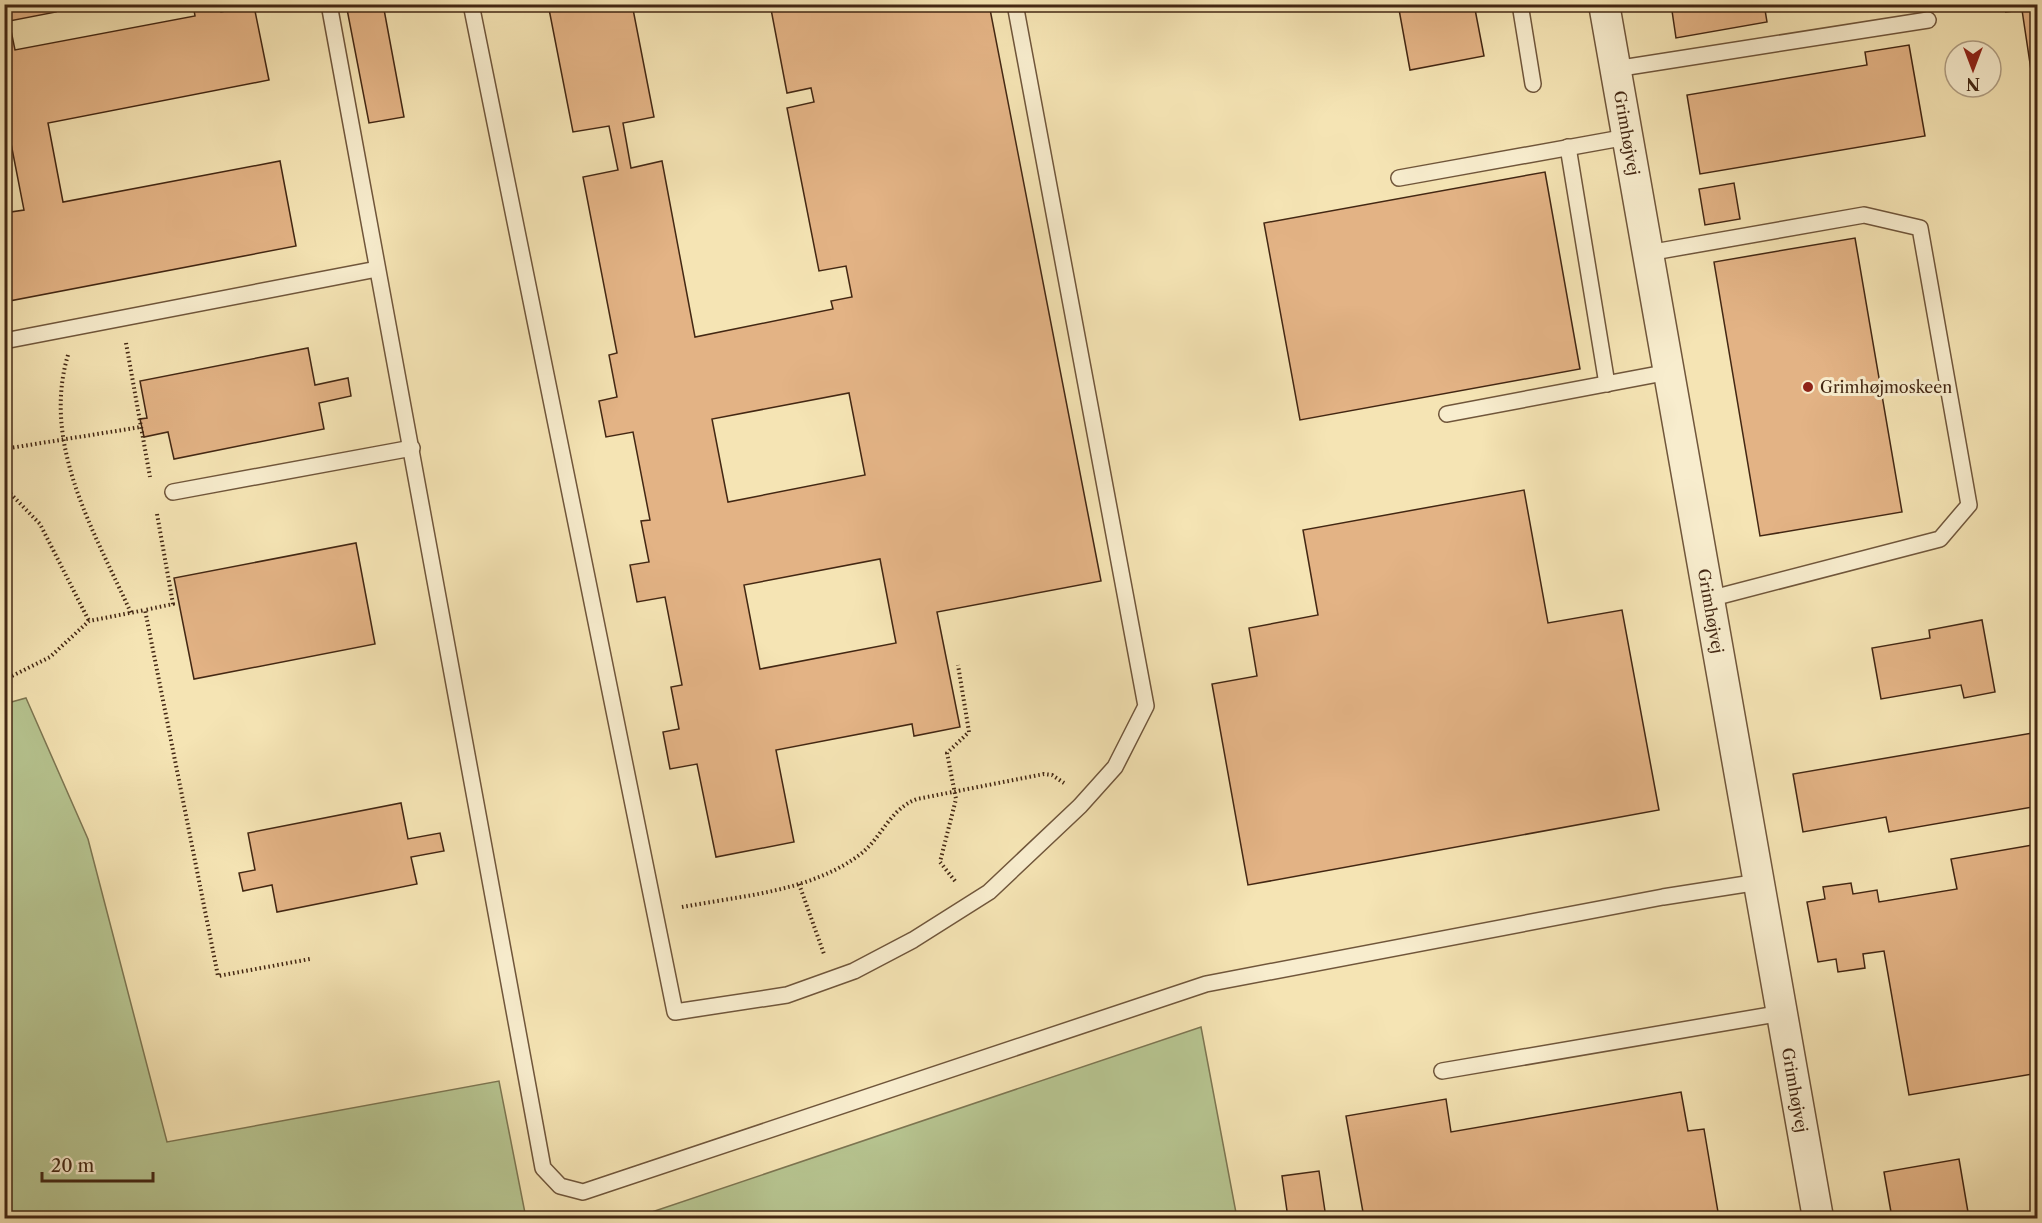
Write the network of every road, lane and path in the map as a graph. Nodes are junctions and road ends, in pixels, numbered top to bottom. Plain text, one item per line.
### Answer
1 (329, 4) edge
2 (471, 4) edge
3 (1015, 4) edge
4 (1520, 4) edge
5 (1604, 4) edge
6 (1928, 20) dead end
7 (1615, 69) junction
8 (1533, 84) dead end
9 (1627, 137) junction
10 (1568, 147) junction
11 (1399, 178) dead end
12 (1648, 253) junction
13 (377, 269) junction
14 (122, 319) junction
15 (76, 327) junction
16 (4, 341) edge
17 (1669, 372) junction
18 (1607, 384) junction
19 (1447, 414) dead end
20 (141, 427) junction
21 (63, 440) junction
22 (412, 448) junction
23 (4, 449) edge
24 (151, 484) dead end
25 (4, 487) edge
26 (173, 492) dead end
27 (155, 506) dead end
28 (1709, 599) junction
29 (145, 610) junction
30 (131, 613) junction
31 (89, 621) junction
32 (958, 666) dead end
33 (4, 680) edge
34 (954, 792) junction
35 (1087, 800) junction
36 (1759, 882) junction
37 (799, 884) junction
38 (972, 904) junction
39 (655, 912) junction
40 (310, 959) dead end
41 (833, 978) junction
42 (1782, 1013) junction
43 (1442, 1071) dead end
44 (1818, 1218) edge

1 - 13 lane
2 - 39 lane
3 - 35 lane
4 - 8 lane
5 - 7 street, Grimhøjvej
6 - 7 lane
7 - 9 street, Grimhøjvej
9 - 10 lane
9 - 12 street, Grimhøjvej
10 - 11 lane
10 - 18 lane
12 - 17 street, Grimhøjvej
12 - 28 lane
13 - 14 lane
13 - 22 lane
14 - 15 lane
14 - 20 path
15 - 16 lane
15 - 21 path
17 - 18 lane
17 - 28 street, Grimhøjvej
18 - 19 lane
20 - 21 path
20 - 24 path
21 - 23 path
21 - 30 path
22 - 26 lane
22 - 36 lane
25 - 31 path
27 - 29 path
28 - 36 street, Grimhøjvej
29 - 30 path
29 - 40 path
30 - 31 path
31 - 33 path
32 - 34 path
34 - 35 path
34 - 37 path
34 - 38 path
35 - 38 lane
36 - 42 street, Grimhøjvej
37 - 39 path
37 - 41 path
38 - 41 lane
39 - 41 lane
42 - 43 lane
42 - 44 street, Grimhøjvej

